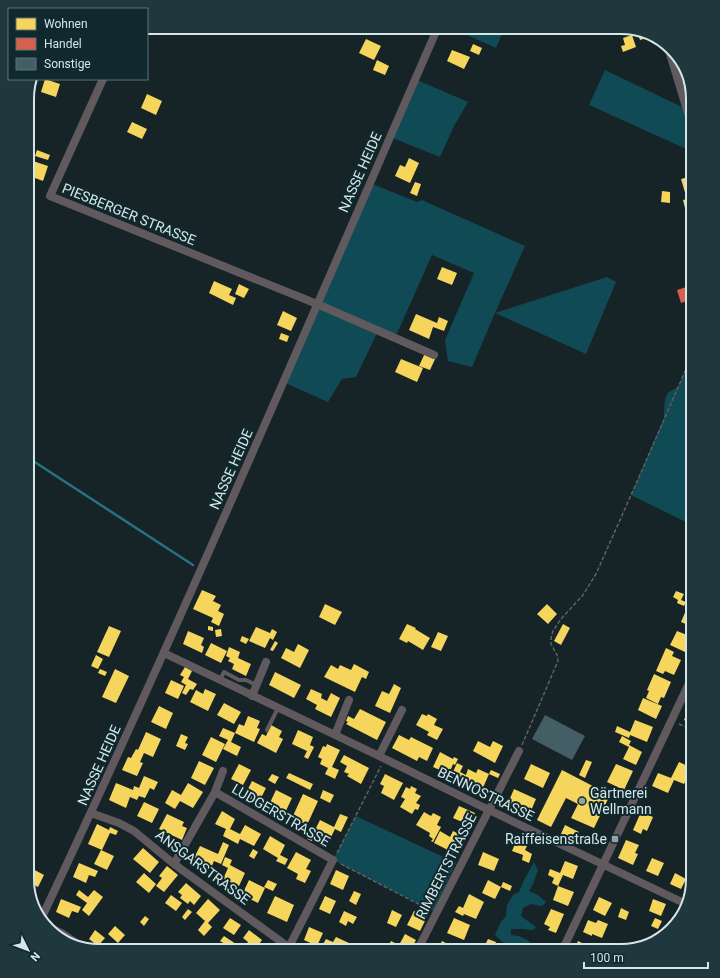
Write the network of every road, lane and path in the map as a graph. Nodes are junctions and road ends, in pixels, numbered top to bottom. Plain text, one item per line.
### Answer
1 (435, 34) edge
2 (671, 58) edge
3 (103, 80) edge
4 (686, 107) edge
5 (317, 304) junction
6 (434, 354) dead end
7 (686, 369) edge
8 (164, 653) junction
9 (266, 662) dead end
10 (220, 680) junction
11 (256, 685) junction
12 (686, 690) edge
13 (252, 696) junction
14 (349, 700) dead end
15 (278, 708) junction
16 (402, 710) dead end
17 (677, 723) dead end
18 (686, 727) edge
19 (266, 730) dead end
20 (335, 735) junction
21 (519, 751) joint
22 (382, 757) junction
23 (223, 771) dead end
24 (215, 792) junction
25 (489, 810) junction
26 (91, 813) junction
27 (333, 860) junction
28 (174, 864) junction
29 (604, 864) junction
30 (682, 902) edge
31 (44, 913) edge
32 (436, 913) junction
33 (284, 944) edge
34 (293, 944) edge
35 (420, 944) edge
36 (565, 944) edge

1 - 5 street, NASSE HEIDE
2 - 4 street
3 - 5 street, PIESBERGER STRASSE
5 - 6 street
5 - 8 street, NASSE HEIDE
7 - 21 path
8 - 10 street, BENNOSTRASSE
8 - 26 street, NASSE HEIDE
9 - 11 street
10 - 11 lane
10 - 13 street, BENNOSTRASSE
11 - 13 street
12 - 29 street
13 - 15 street, BENNOSTRASSE
14 - 20 street
15 - 19 lane
15 - 20 street, BENNOSTRASSE
16 - 22 street
17 - 18 path
20 - 22 street, BENNOSTRASSE
21 - 25 street, RIMBERTSTRASSE
22 - 25 street, BENNOSTRASSE
22 - 27 path
23 - 24 street, LUDGERSTRASSE
24 - 27 street, LUDGERSTRASSE
24 - 28 street, LUDGERSTRASSE
25 - 29 street, BENNOSTRASSE
25 - 32 street, RIMBERTSTRASSE
26 - 28 street, ANSGARSTRASSE
26 - 31 street, NASSE HEIDE
27 - 32 path
27 - 34 street, LUDGERSTRASSE
28 - 33 street, ANSGARSTRASSE
29 - 30 street, BENNOSTRASSE
29 - 36 street
32 - 35 street, RIMBERTSTRASSE

